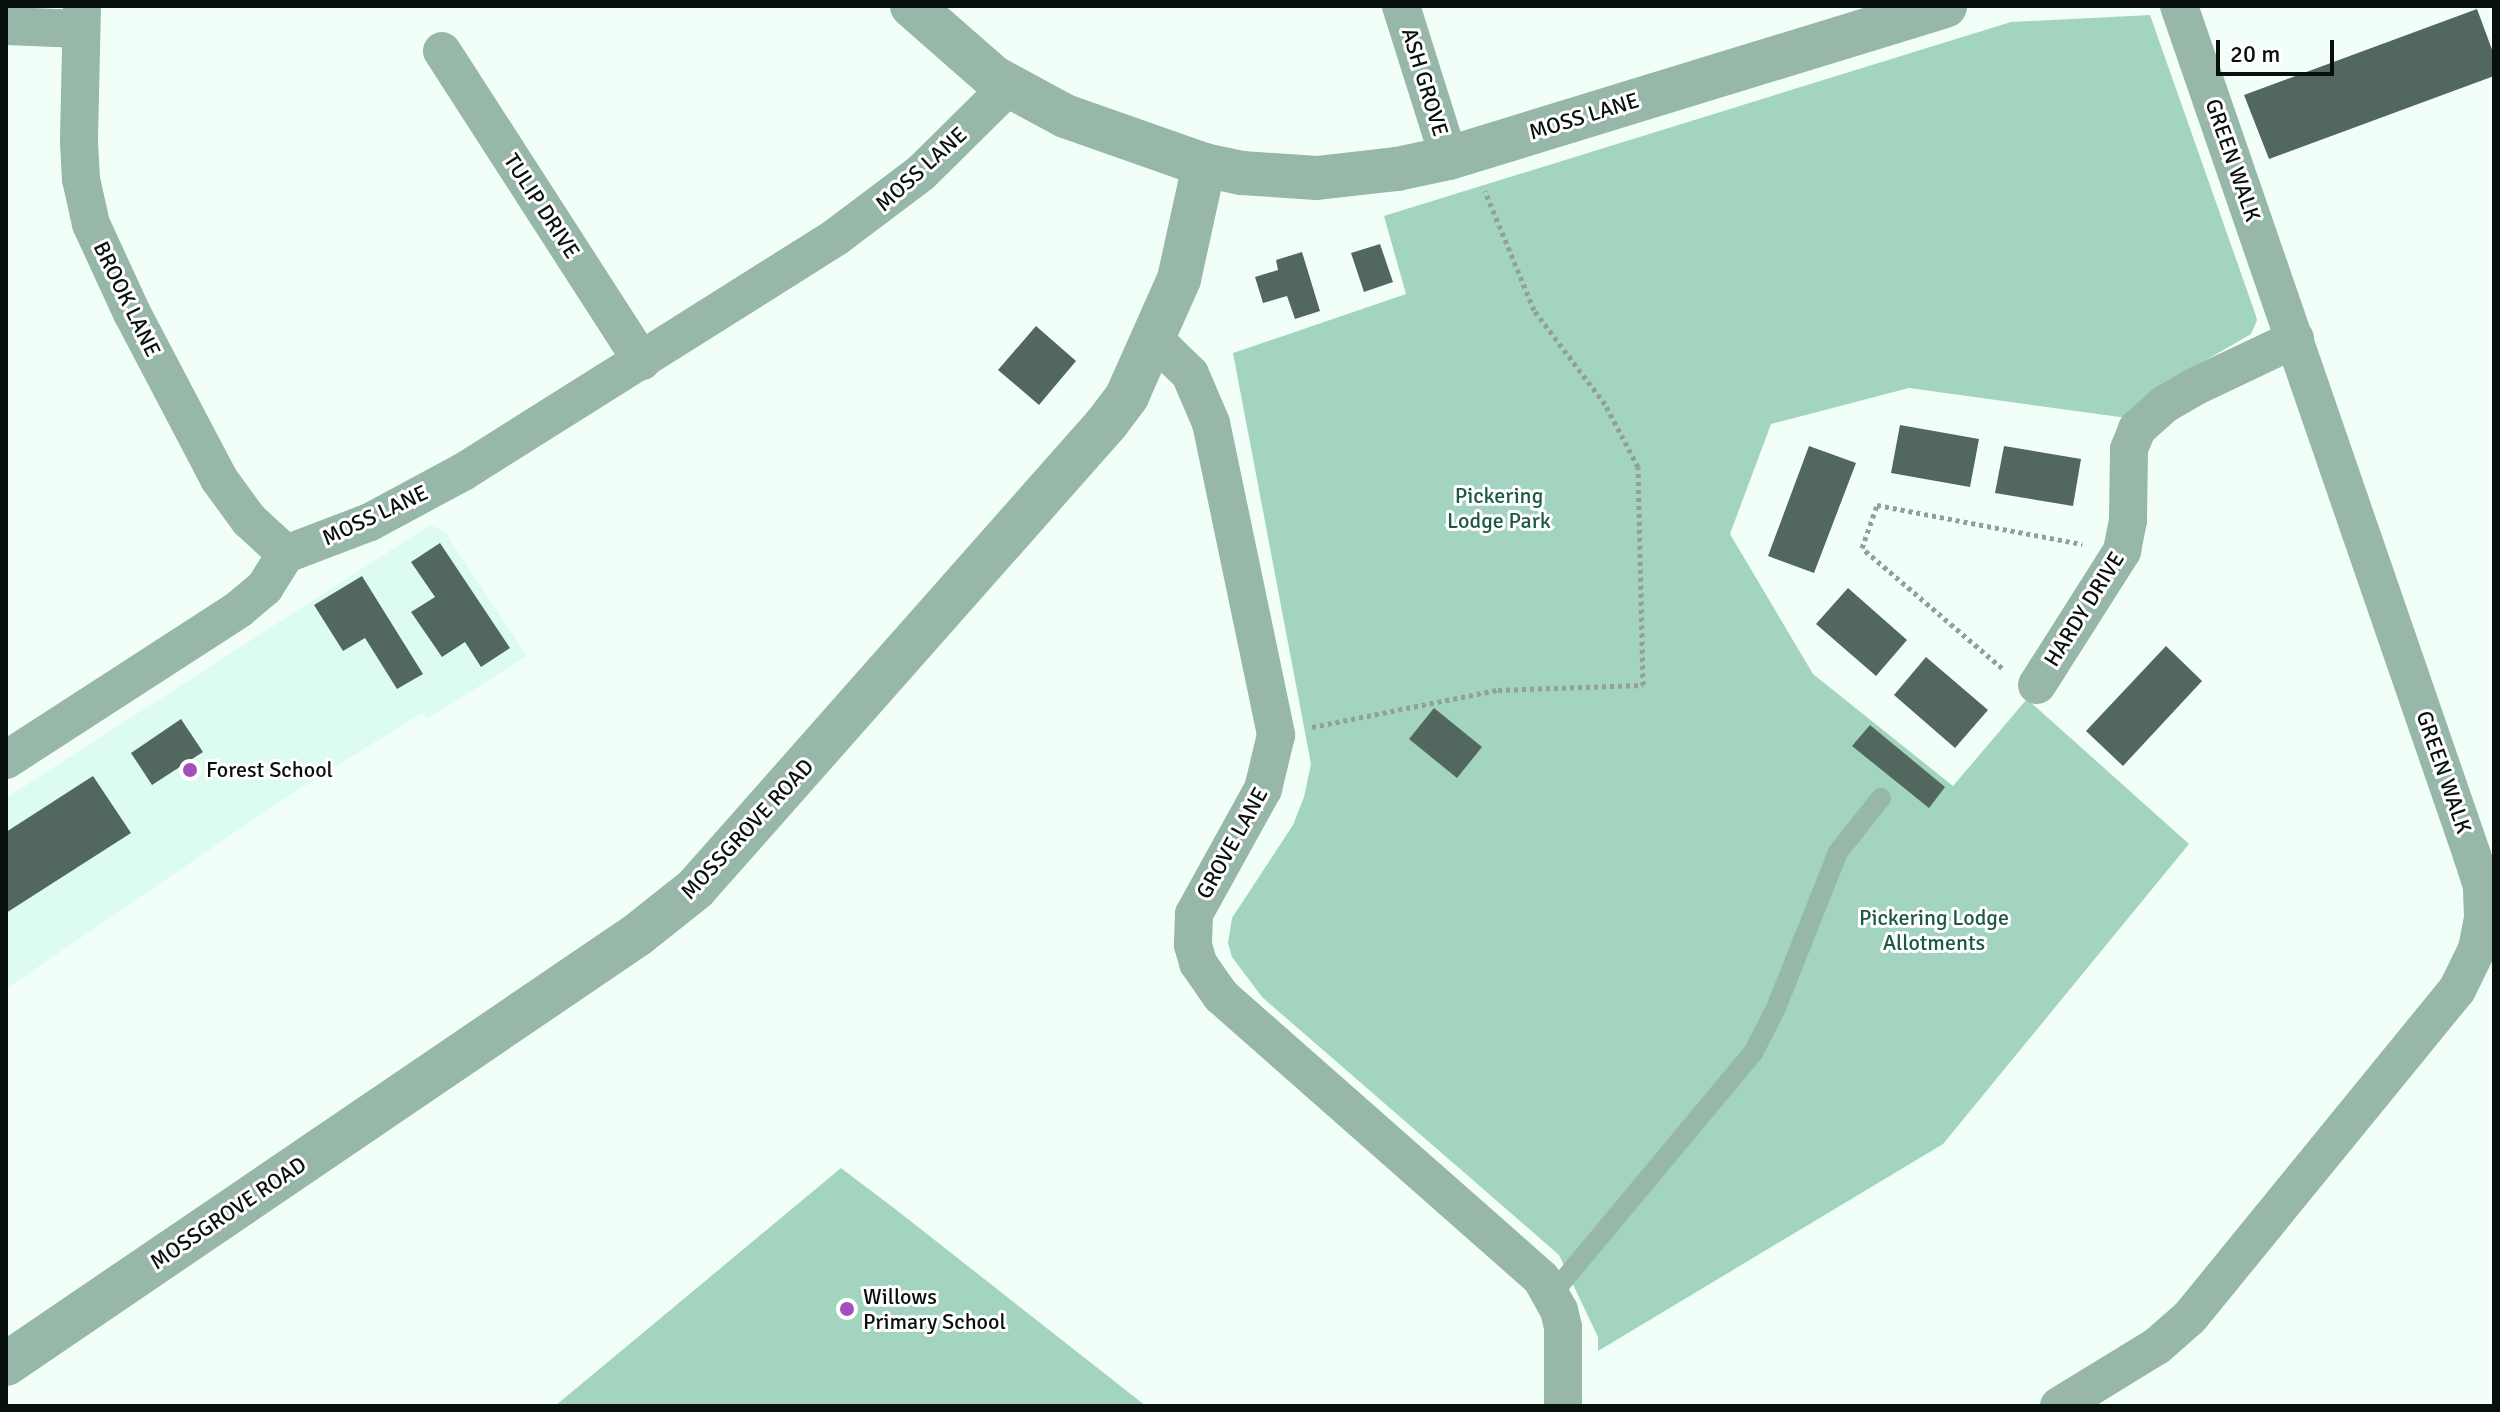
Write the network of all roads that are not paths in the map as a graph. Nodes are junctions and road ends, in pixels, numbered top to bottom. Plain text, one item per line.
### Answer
1 (912, 6) edge
2 (1401, 6) edge
3 (1945, 6) edge
4 (2179, 6) edge
5 (81, 17) edge
6 (6, 26) edge
7 (442, 51) dead end
8 (1008, 87) junction
9 (1460, 154) junction
10 (1204, 165) junction
11 (2295, 339) junction
12 (1155, 340) junction
13 (642, 361) junction
14 (286, 554) junction
15 (2037, 685) road end
16 (6, 760) edge
17 (1881, 798) dead end
18 (2482, 976) edge
19 (1552, 1294) junction
20 (6, 1364) edge
21 (1563, 1406) edge
22 (2059, 1406) edge

1 - 8 street
2 - 9 street, ASH GROVE
3 - 9 street, MOSS LANE
4 - 11 street, GREEN WALK
5 - 6 street
5 - 14 street, BROOK LANE
7 - 13 street, TULIP DRIVE
8 - 10 street, MOSS LANE
8 - 13 street, MOSS LANE
9 - 10 street, MOSS LANE
10 - 12 street, MOSSGROVE ROAD
11 - 15 street, HARDY DRIVE
11 - 18 street, GREEN WALK
12 - 19 street, GROVE LANE
12 - 20 street, MOSSGROVE ROAD
13 - 14 street, MOSS LANE
14 - 16 street
17 - 19 lane
18 - 22 street, GREEN WALK
19 - 21 street, GROVE LANE

